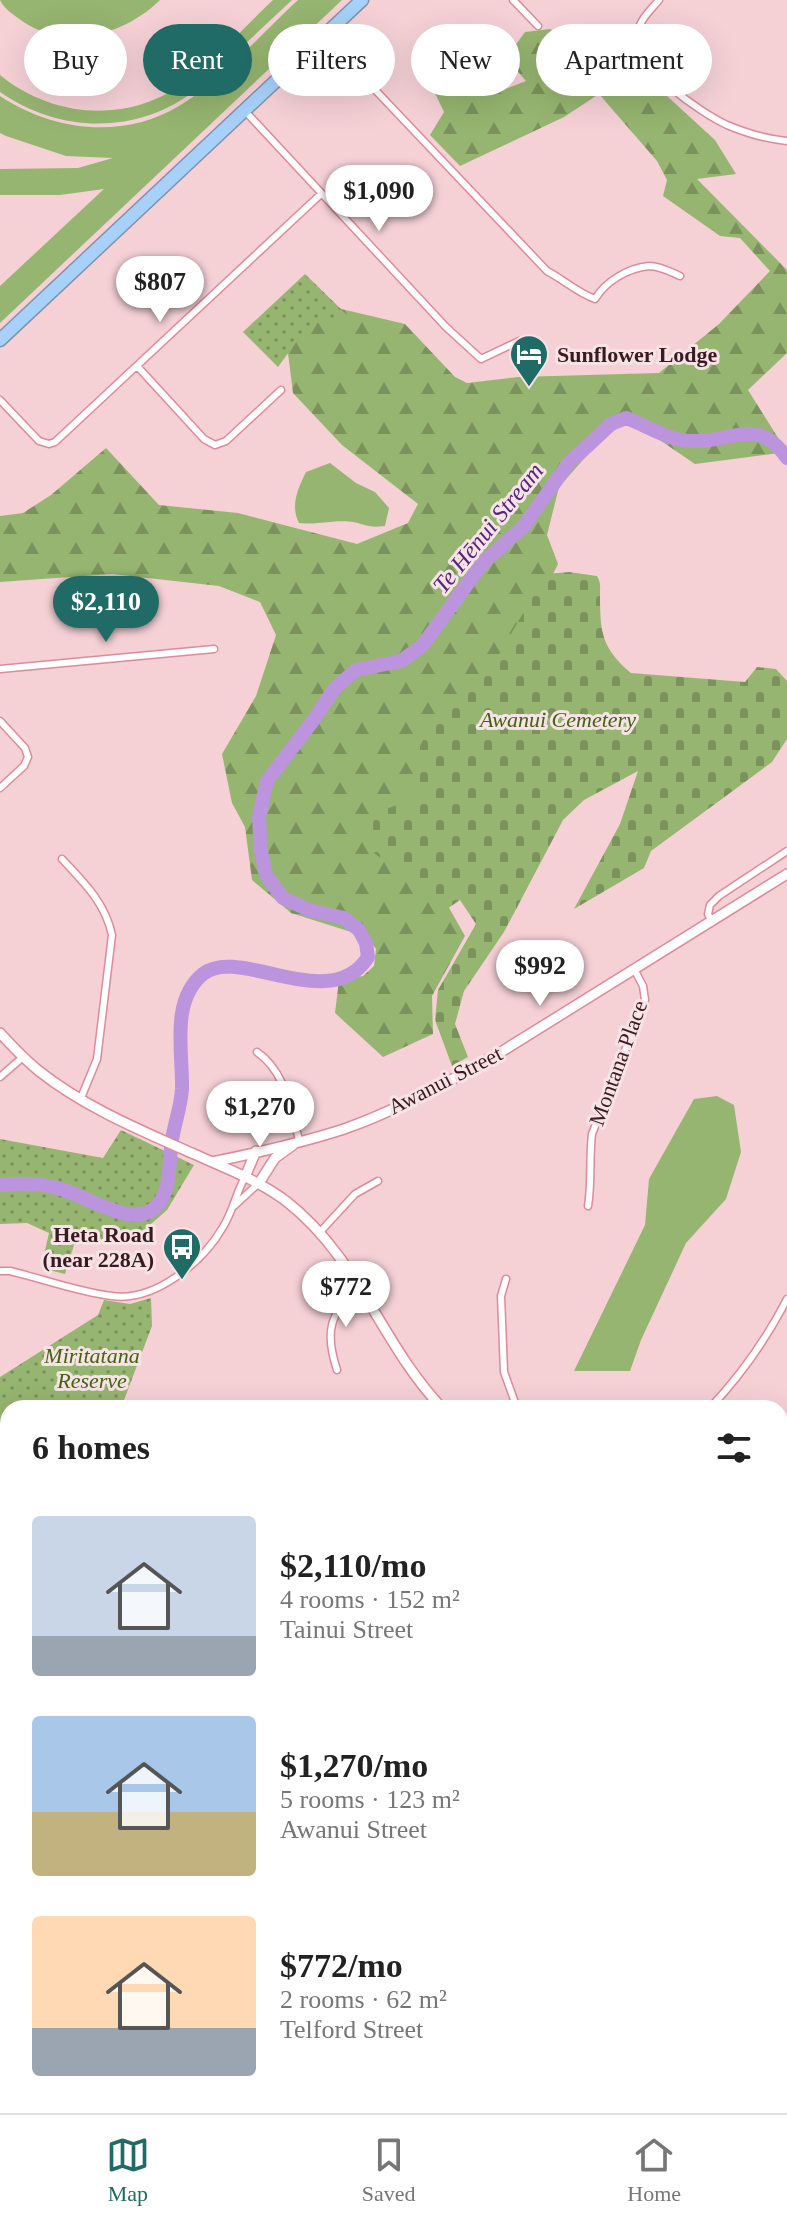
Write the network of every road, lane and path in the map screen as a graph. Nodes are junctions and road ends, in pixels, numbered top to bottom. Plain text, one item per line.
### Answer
1 (362, 0) edge
2 (513, 0) edge
3 (659, 0) edge
4 (337, 24) edge
5 (536, 24) edge
6 (268, 88) edge
7 (381, 96) edge
8 (244, 111) junction
9 (787, 141) edge
10 (321, 194) junction
11 (680, 276) dead end
12 (0, 340) edge
13 (519, 341) dead end
14 (137, 366) junction
15 (281, 390) dead end
16 (0, 400) edge
17 (214, 649) dead end
18 (0, 669) edge
19 (0, 721) edge
20 (0, 788) edge
21 (787, 851) edge
22 (62, 859) dead end
23 (787, 874) edge
24 (711, 920) junction
25 (634, 969) junction
26 (0, 1033) edge
27 (257, 1052) dead end
28 (23, 1057) junction
29 (0, 1077) edge
30 (81, 1098) junction
31 (296, 1144) junction
32 (256, 1151) junction
33 (212, 1162) junction
34 (245, 1177) junction
35 (378, 1181) dead end
36 (259, 1183) junction
37 (234, 1206) junction
38 (588, 1206) dead end
39 (320, 1232) junction
40 (0, 1271) edge
41 (506, 1279) dead end
42 (362, 1289) junction
43 (787, 1299) edge
44 (337, 1370) dead end
45 (435, 1400) edge
46 (514, 1400) edge
47 (718, 1400) edge

1 - 4 highway
2 - 5 street
3 - 9 street
6 - 8 highway
7 - 11 street
8 - 10 street
8 - 12 highway
10 - 13 street
10 - 14 street
14 - 15 street
14 - 16 street
17 - 18 street
19 - 20 street
21 - 24 street, Awanui Street
22 - 30 street
23 - 24 street, Awanui Street
24 - 25 street, Awanui Street
25 - 31 street, Awanui Street
25 - 38 street, Montana Place
26 - 28 street
27 - 31 street
28 - 29 street
28 - 30 street
30 - 33 street
31 - 32 street, Awanui Street
31 - 36 street, Awanui Street
32 - 33 street, Awanui Street
32 - 34 street
33 - 34 street
34 - 36 street
34 - 37 street
35 - 39 street
36 - 37 street
36 - 39 street
37 - 40 street
39 - 42 street
41 - 46 street
42 - 44 street
42 - 45 street
43 - 47 street

